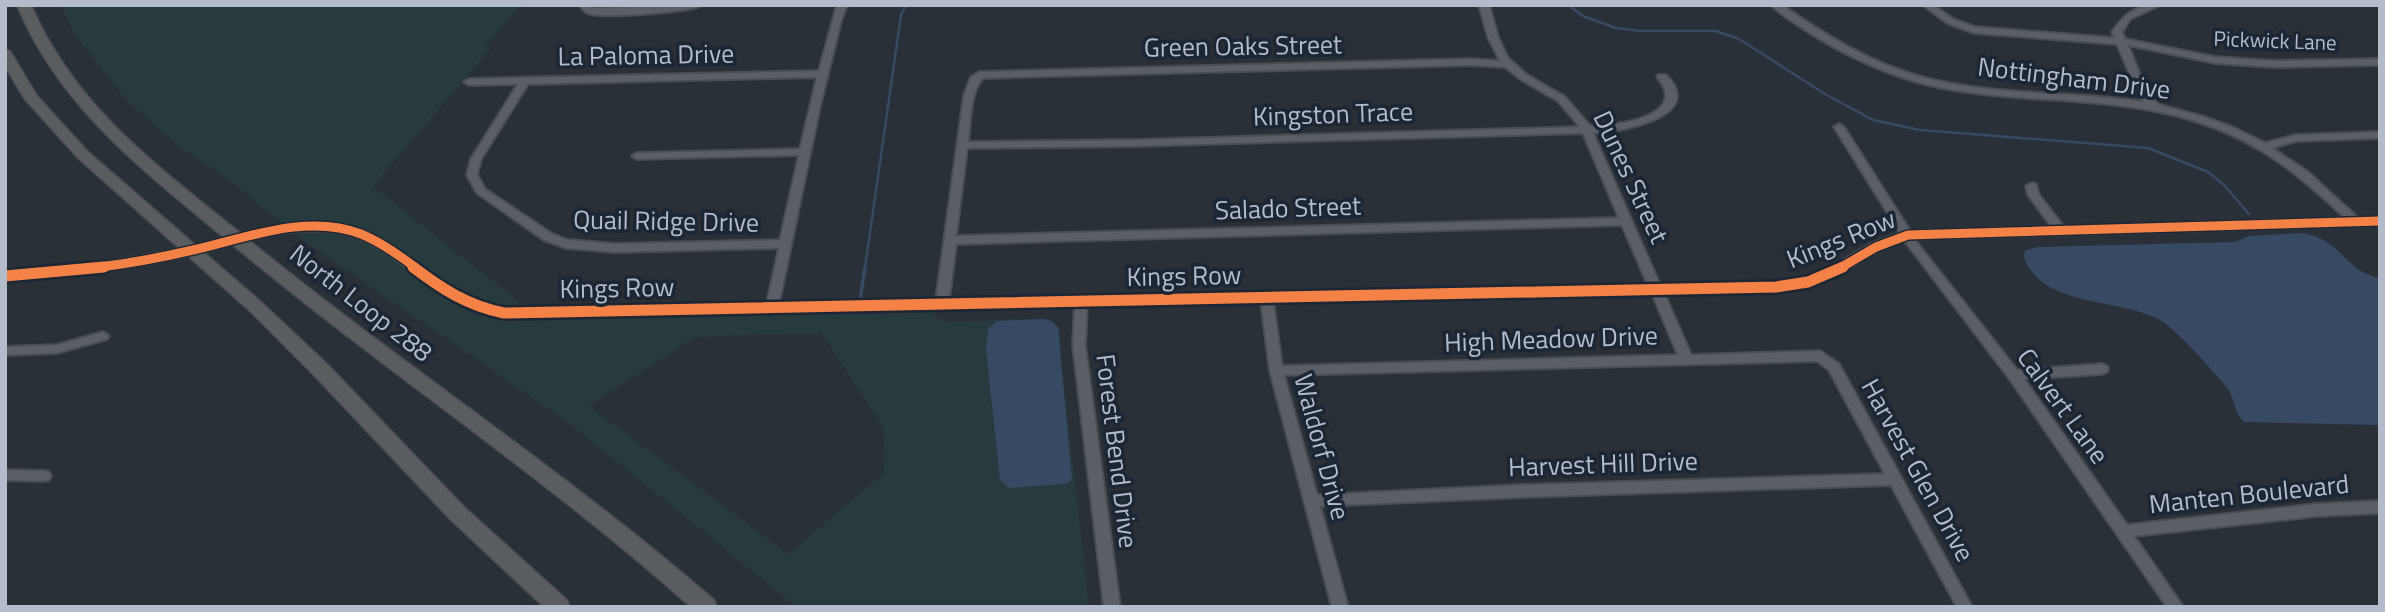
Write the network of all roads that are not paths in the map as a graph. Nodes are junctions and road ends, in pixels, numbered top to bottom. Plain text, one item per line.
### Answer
1 (24, 5) edge
2 (584, 5) edge
3 (698, 5) edge
4 (842, 5) edge
5 (1484, 5) edge
6 (1775, 5) edge
7 (1927, 5) edge
8 (2156, 5) edge
9 (2120, 41) junction
10 (5, 54) edge
11 (2380, 62) edge
12 (1507, 64) junction
13 (823, 74) junction
14 (1662, 77) dead end
15 (525, 80) junction
16 (469, 82) dead end
17 (2155, 106) junction
18 (1839, 127) dead end
19 (1587, 130) junction
20 (2380, 135) edge
21 (962, 145) junction
22 (2262, 147) junction
23 (805, 152) junction
24 (637, 156) dead end
25 (2032, 186) dead end
26 (1628, 220) junction
27 (2354, 221) junction
28 (2380, 221) edge
29 (2060, 230) junction
30 (1908, 235) junction
31 (237, 240) junction
32 (949, 240) junction
33 (785, 244) junction
34 (192, 251) junction
35 (7, 278) edge
36 (1656, 288) junction
37 (1266, 297) junction
38 (1080, 302) junction
39 (942, 303) junction
40 (772, 307) junction
41 (103, 336) dead end
42 (5, 351) edge
43 (1686, 358) junction
44 (1826, 358) joint
45 (2102, 369) dead end
46 (1276, 371) junction
47 (2014, 375) junction
48 (5, 475) edge
49 (44, 476) dead end
50 (1896, 479) junction
51 (1311, 501) junction
52 (2380, 508) edge
53 (2124, 531) junction
54 (559, 607) edge
55 (706, 607) edge
56 (1112, 607) edge
57 (1340, 607) edge
58 (1965, 607) edge
59 (2176, 607) edge

1 - 31 highway, North Loop 288
2 - 3 street
4 - 13 street
5 - 12 street
6 - 17 street, Nottingham Drive
7 - 9 street, Pickwick Lane
8 - 9 street
9 - 11 street, Pickwick Lane
9 - 17 street
10 - 34 highway
12 - 19 street, Dunes Street
12 - 21 street, Green Oaks Street
13 - 15 street, La Paloma Drive
13 - 23 street
14 - 19 street, Kingston Trace
15 - 16 street, La Paloma Drive
15 - 33 street, Quail Ridge Drive
17 - 22 street, Nottingham Drive
18 - 30 street, Calvert Lane
19 - 21 street, Kingston Trace
19 - 26 street, Dunes Street
20 - 22 street
21 - 32 street
22 - 27 street, Nottingham Drive
23 - 24 street
23 - 33 street
25 - 29 street
26 - 32 street, Salado Street
26 - 36 street, Dunes Street
27 - 28 street, Kings Row
27 - 29 street, Kings Row
29 - 30 street, Kings Row
30 - 36 street, Kings Row
30 - 47 street, Calvert Lane
31 - 34 street, Kings Row
31 - 40 street, Kings Row
31 - 55 highway, North Loop 288
32 - 39 street
33 - 40 street
34 - 35 street, Kings Row
34 - 54 highway
36 - 37 street, Kings Row
36 - 43 street, Dunes Street
37 - 38 street, Kings Row
37 - 46 street, Waldorf Drive
38 - 39 street, Kings Row
38 - 56 street, Forest Bend Drive
39 - 40 street, Kings Row
41 - 42 street
43 - 44 street, High Meadow Drive
43 - 46 street, High Meadow Drive
44 - 50 street, Harvest Glen Drive
45 - 47 street
46 - 51 street, Waldorf Drive
47 - 53 street, Calvert Lane
48 - 49 street
50 - 51 street, Harvest Hill Drive
50 - 58 street, Harvest Glen Drive
51 - 57 street, Waldorf Drive
52 - 53 street, Manten Boulevard
53 - 59 street, Calvert Lane

